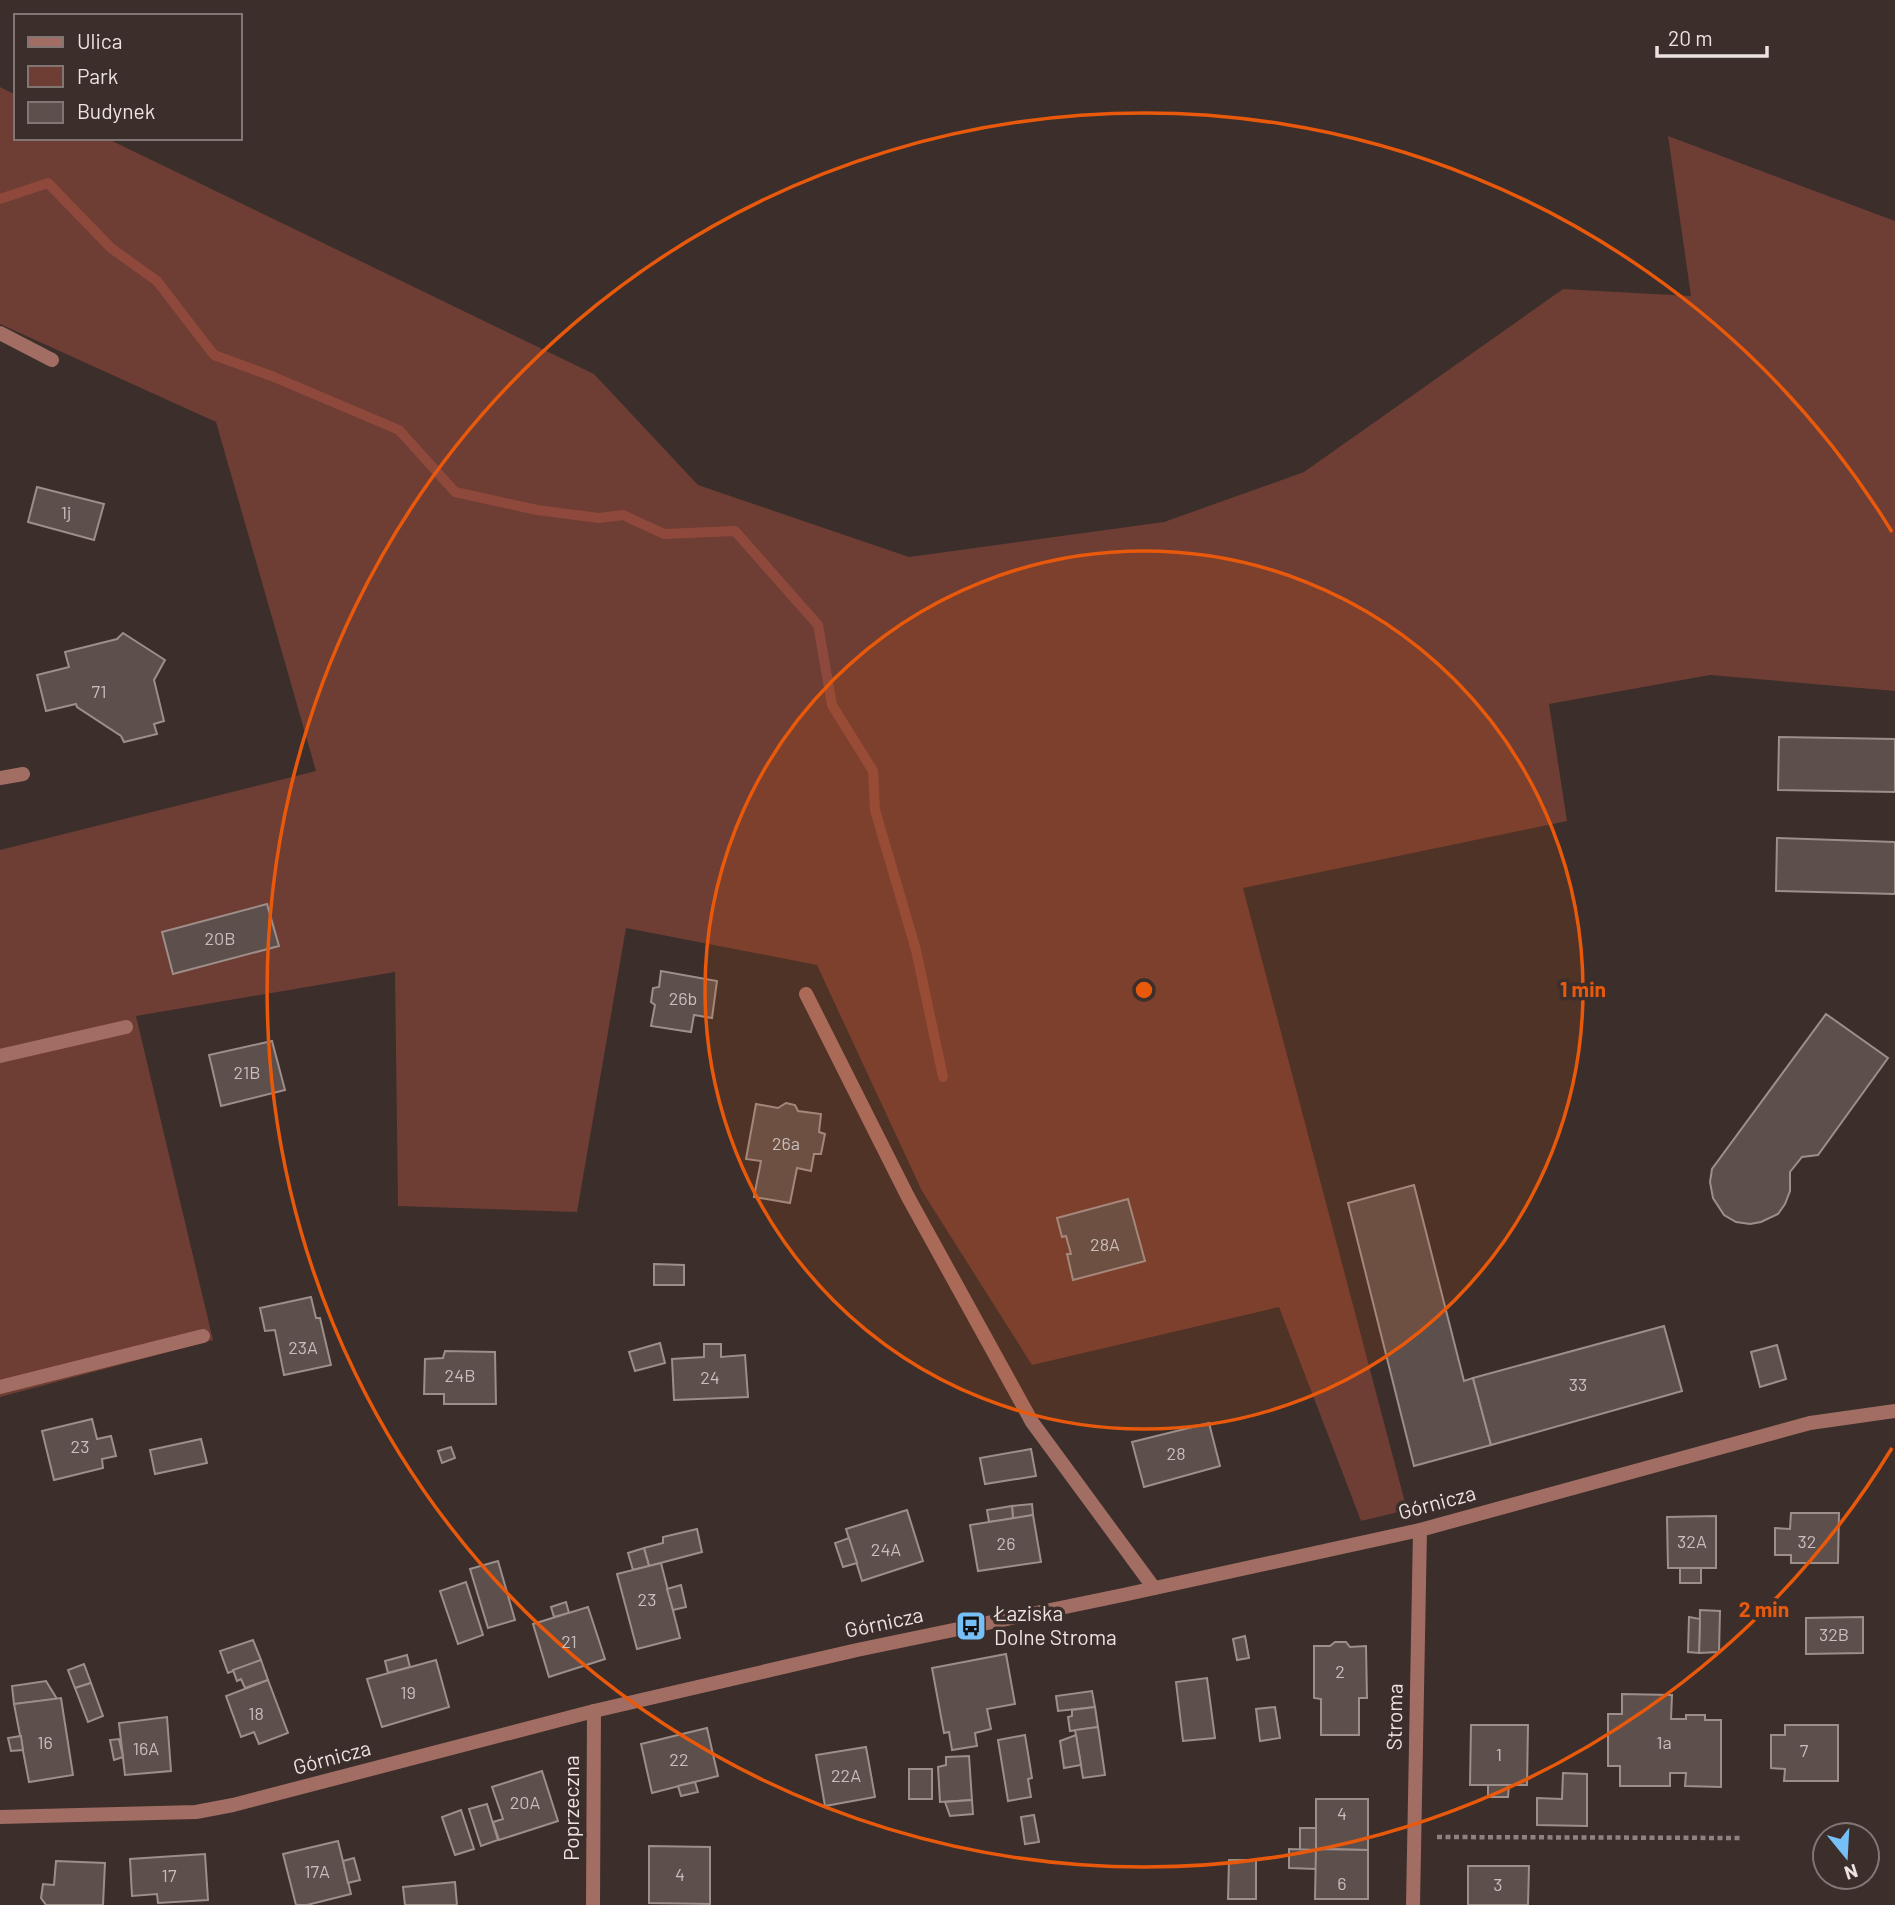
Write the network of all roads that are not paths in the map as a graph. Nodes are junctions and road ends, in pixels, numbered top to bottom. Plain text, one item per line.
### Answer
1 (0, 333) edge
2 (52, 360) dead end
3 (23, 774) dead end
4 (0, 778) edge
5 (806, 994) dead end
6 (126, 1027) dead end
7 (0, 1056) edge
8 (203, 1336) dead end
9 (0, 1387) edge
10 (1895, 1411) edge
11 (1420, 1530) junction
12 (1154, 1588) junction
13 (594, 1711) junction
14 (0, 1817) edge
15 (593, 1905) edge
16 (1413, 1905) edge

1 - 2 street
3 - 4 street
5 - 12 street
6 - 7 street
8 - 9 street
10 - 11 street, Górnicza
11 - 12 street, Górnicza
11 - 16 street, Stroma
12 - 13 street, Górnicza
13 - 14 street, Górnicza
13 - 15 street, Poprzeczna

